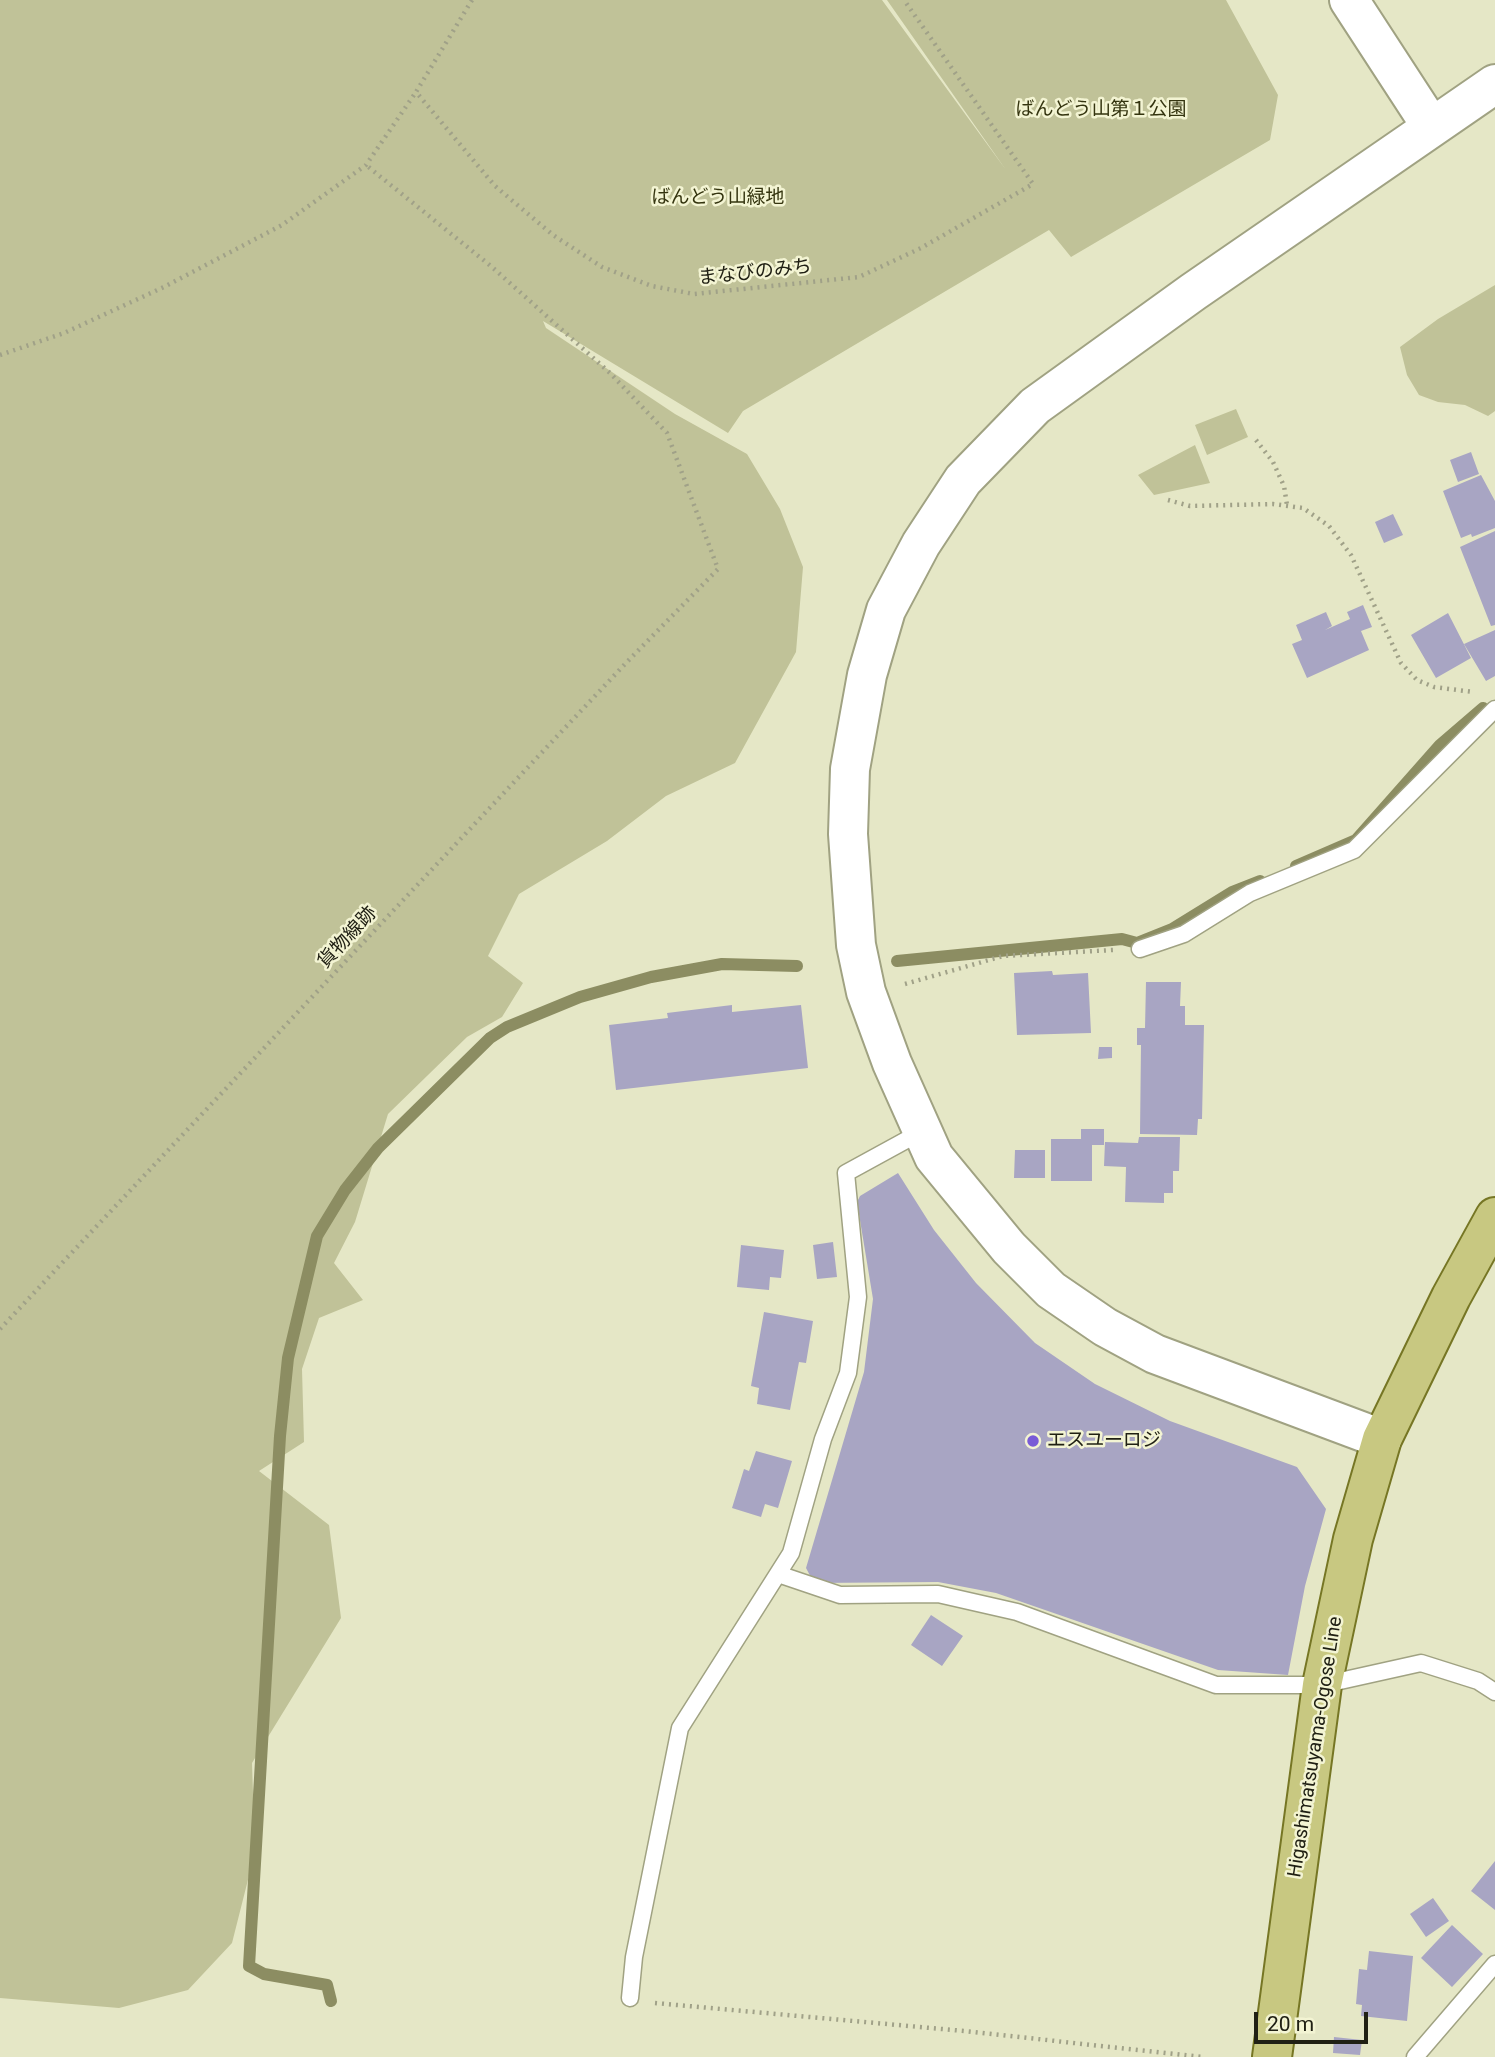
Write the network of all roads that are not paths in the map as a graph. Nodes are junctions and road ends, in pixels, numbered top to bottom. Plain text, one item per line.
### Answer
1 (1349, 0) edge
2 (1495, 84) edge
3 (1431, 126) junction
4 (1495, 709) edge
5 (1140, 949) road end
6 (921, 1132) junction
7 (1495, 1217) edge
8 (1382, 1439) junction
9 (778, 1574) junction
10 (1322, 1685) junction
11 (1495, 1692) edge
12 (1495, 1964) edge
13 (630, 1998) road end
14 (1272, 2057) edge
15 (1415, 2057) edge

1 - 3 street
2 - 3 street
3 - 6 street
4 - 5 lane
6 - 8 street
6 - 9 lane
7 - 8 main road, Higashimatsuyama-Ogose Line
8 - 10 main road, Higashimatsuyama-Ogose Line
9 - 10 lane
9 - 13 lane
10 - 11 lane
10 - 14 main road, Higashimatsuyama-Ogose Line
12 - 15 lane

